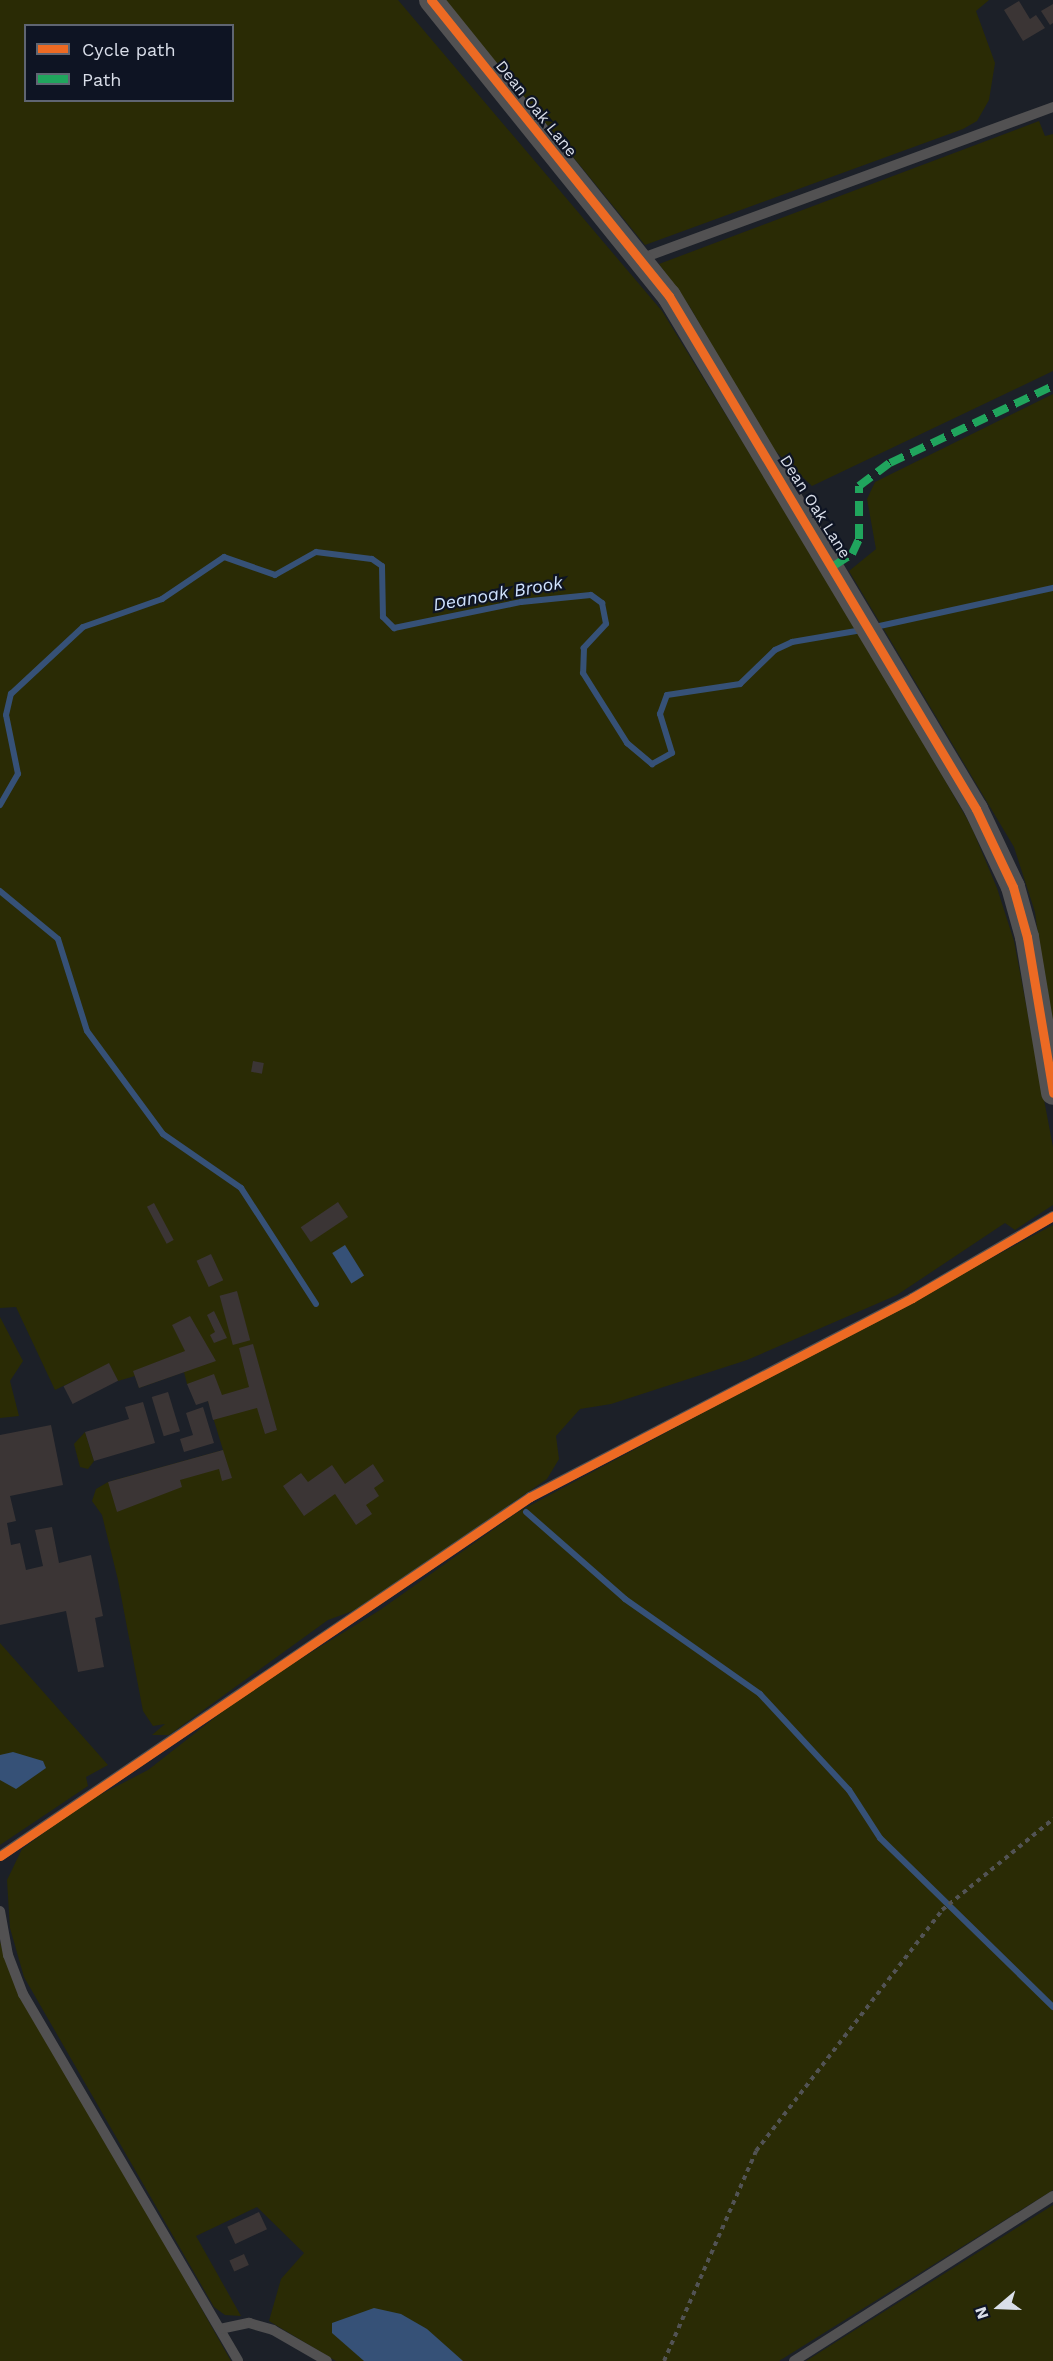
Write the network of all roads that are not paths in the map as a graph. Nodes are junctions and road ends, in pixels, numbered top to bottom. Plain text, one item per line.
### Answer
1 (431, 0) edge
2 (1053, 107) edge
3 (639, 259) junction
4 (1053, 1093) edge
5 (1053, 1216) edge
6 (0, 1856) edge
7 (0, 1911) edge
8 (1053, 2196) edge
9 (220, 2329) junction
10 (238, 2361) edge
11 (327, 2361) edge
12 (794, 2361) edge

1 - 3 street, Dean Oak Lane
2 - 3 lane
3 - 4 street, Dean Oak Lane
5 - 6 lane
7 - 9 lane
8 - 12 lane
9 - 10 lane
9 - 11 lane

